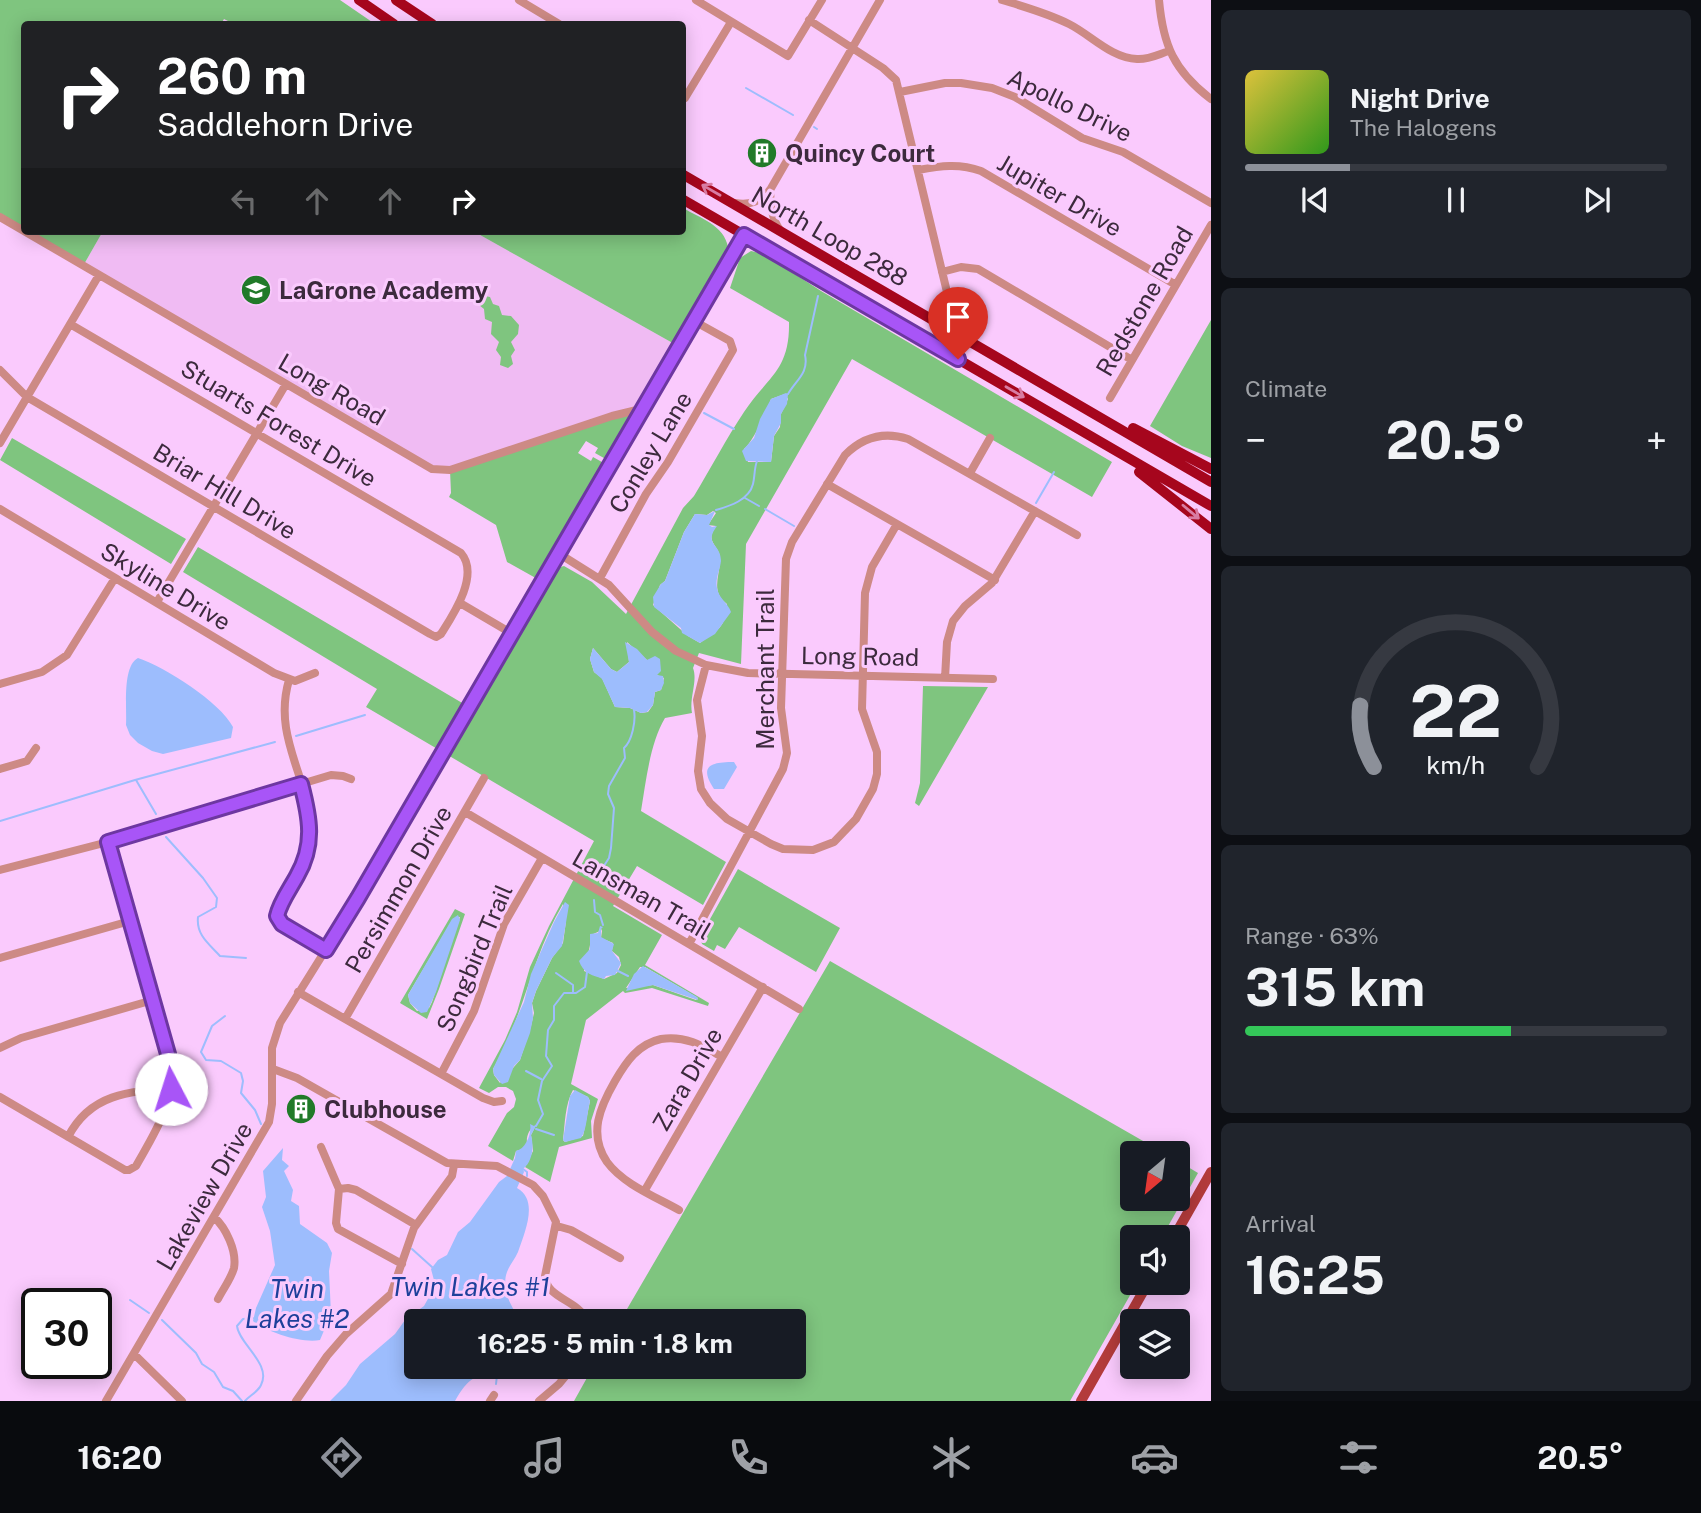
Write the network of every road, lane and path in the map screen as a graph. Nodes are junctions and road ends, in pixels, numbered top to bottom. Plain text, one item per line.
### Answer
1 (359, 0) edge
2 (396, 0) edge
3 (696, 0) edge
4 (822, 0) edge
5 (880, 0) edge
6 (1002, 0) edge
7 (1159, 0) edge
8 (523, 1) edge
9 (809, 20) junction
10 (390, 21) edge
11 (428, 21) edge
12 (554, 21) edge
13 (731, 22) junction
14 (852, 48) junction
15 (1169, 51) junction
16 (900, 92) junction
17 (686, 94) edge
18 (1211, 99) edge
19 (918, 170) junction
20 (686, 176) edge
21 (771, 190) junction
22 (686, 201) edge
23 (732, 203) junction
24 (1211, 203) edge
25 (0, 216) edge
26 (1211, 225) edge
27 (21, 229) edge
28 (781, 231) junction
29 (32, 235) edge
30 (744, 235) junction
31 (942, 272) junction
32 (99, 275) junction
33 (1176, 285) junction
34 (946, 299) dead end
35 (694, 321) junction
36 (70, 324) junction
37 (1132, 360) junction
38 (0, 370) edge
39 (1021, 371) junction
40 (285, 384) junction
41 (27, 397) junction
42 (1110, 398) dead end
43 (641, 410) junction
44 (1076, 428) junction
45 (257, 433) junction
46 (990, 438) dead end
47 (0, 443) edge
48 (1211, 469) edge
49 (970, 473) junction
50 (1211, 482) edge
51 (827, 484) junction
52 (213, 506) junction
53 (1211, 506) edge
54 (0, 509) edge
55 (1035, 511) junction
56 (897, 524) junction
57 (1211, 529) edge
58 (1077, 535) dead end
59 (558, 552) junction
60 (115, 578) junction
61 (600, 578) junction
62 (995, 580) junction
63 (157, 602) junction
64 (460, 603) junction
65 (511, 633) junction
66 (706, 665) junction
67 (315, 674) dead end
68 (782, 674) junction
69 (863, 676) junction
70 (945, 678) junction
71 (993, 679) dead end
72 (289, 680) junction
73 (0, 684) edge
74 (36, 748) dead end
75 (0, 769) edge
76 (484, 778) dead end
77 (351, 779) dead end
78 (301, 784) junction
79 (465, 812) junction
80 (750, 832) junction
81 (108, 842) junction
82 (542, 858) junction
83 (0, 870) edge
84 (130, 921) junction
85 (689, 944) junction
86 (326, 950) junction
87 (0, 958) edge
88 (763, 987) junction
89 (298, 992) junction
90 (153, 1000) junction
91 (799, 1009) dead end
92 (345, 1019) junction
93 (0, 1048) edge
94 (722, 1057) junction
95 (273, 1069) junction
96 (441, 1074) junction
97 (171, 1089) junction
98 (0, 1097) edge
99 (502, 1101) dead end
100 (68, 1137) junction
101 (321, 1147) dead end
102 (454, 1165) junction
103 (1211, 1172) edge
104 (339, 1189) junction
105 (645, 1190) junction
106 (679, 1210) dead end
107 (214, 1217) junction
108 (416, 1225) junction
109 (1181, 1225) edge
110 (557, 1226) junction
111 (620, 1258) dead end
112 (402, 1264) junction
113 (1141, 1295) edge
114 (218, 1299) dead end
115 (580, 1309) edge
116 (134, 1354) junction
117 (563, 1379) edge
118 (106, 1401) edge
119 (182, 1401) edge
120 (296, 1401) edge
121 (540, 1401) edge
122 (1081, 1401) edge

1 - 10 highway
2 - 11 highway
3 - 13 street
4 - 9 street
5 - 14 street
6 - 15 street
7 - 15 street
8 - 12 street
9 - 13 street
9 - 14 street
13 - 17 street
14 - 16 street
14 - 21 street
15 - 18 street
16 - 19 street
16 - 24 street, Apollo Drive
19 - 31 street
19 - 33 street, Jupiter Drive
23 -> 20 highway, North Loop 288
21 - 23 street
21 - 28 street
22 - 30 highway, North Loop 288
23 - 28 highway, North Loop 288
25 - 27 street, Long Road
26 - 33 street, Redstone Road
28 - 39 highway, North Loop 288
29 - 32 street, Long Road
30 - 35 street, Lakeview Drive
30 -> 44 highway, North Loop 288
31 - 34 street
31 - 37 street
32 - 36 street
32 - 40 street, Long Road
33 - 37 street, Redstone Road
35 - 43 street, Lakeview Drive
35 - 61 street, Conley Lane
36 - 41 street
36 - 45 street, Stuarts Forest Drive
37 - 42 street, Redstone Road
38 - 41 street, Briar Hill Drive
39 - 48 highway
39 - 50 highway, North Loop 288
40 - 43 street, Long Road
40 - 45 street
41 - 47 street
41 - 52 street, Briar Hill Drive
43 - 59 street, Lakeview Drive
44 - 53 highway, North Loop 288
44 -> 57 highway
45 - 52 street
45 - 64 street, Stuarts Forest Drive
46 - 49 street
49 - 51 street, Merchant Trail
49 - 55 street
51 - 56 street
51 - 68 street, Merchant Trail
52 - 63 street
52 - 64 street, Briar Hill Drive
54 - 60 street, Skyline Drive
55 - 58 street
55 - 62 street
56 - 62 street
56 - 69 street
59 - 61 street, Long Road
59 - 65 street, Lakeview Drive
60 - 63 street, Skyline Drive
60 - 73 street
61 - 66 street, Long Road
62 - 70 street
63 - 72 street, Skyline Drive
64 - 65 street
65 - 86 street, Lakeview Drive
66 - 68 street, Long Road
66 - 80 street
67 - 72 street
68 - 69 street, Long Road
68 - 80 street, Merchant Trail
69 - 70 street, Long Road
69 - 80 street
70 - 71 street, Long Road
72 - 78 street
74 - 75 street
76 - 79 street, Persimmon Drive
77 - 78 street
78 - 81 street
78 - 86 street
79 - 82 street, Lansman Trail
79 - 92 street, Persimmon Drive
80 - 85 street, Merchant Trail
81 - 83 street
81 - 84 street
82 - 85 street, Lansman Trail
82 - 96 street, Songbird Trail
84 - 87 street
84 - 90 street
85 - 88 street, Lansman Trail
86 - 89 street, Lakeview Drive
88 - 91 street, Lansman Trail
88 - 94 street, Zara Drive
89 - 92 street
89 - 95 street, Lakeview Drive
90 - 93 street
90 - 97 street
92 - 96 street
94 - 105 street, Zara Drive
94 - 105 street
95 - 102 street
95 - 107 street, Lakeview Drive
96 - 99 street
97 - 100 street
97 - 100 street
98 - 100 street
101 - 104 street
102 - 108 street
102 - 110 street
103 - 109 main road
104 - 108 street
104 - 112 street
105 - 106 street
107 - 114 street
107 - 116 street, Lakeview Drive
108 - 112 street
110 - 111 street
110 - 115 street
112 - 120 street
113 - 122 main road
116 - 118 street, Lakeview Drive
116 - 119 street
117 - 121 street

